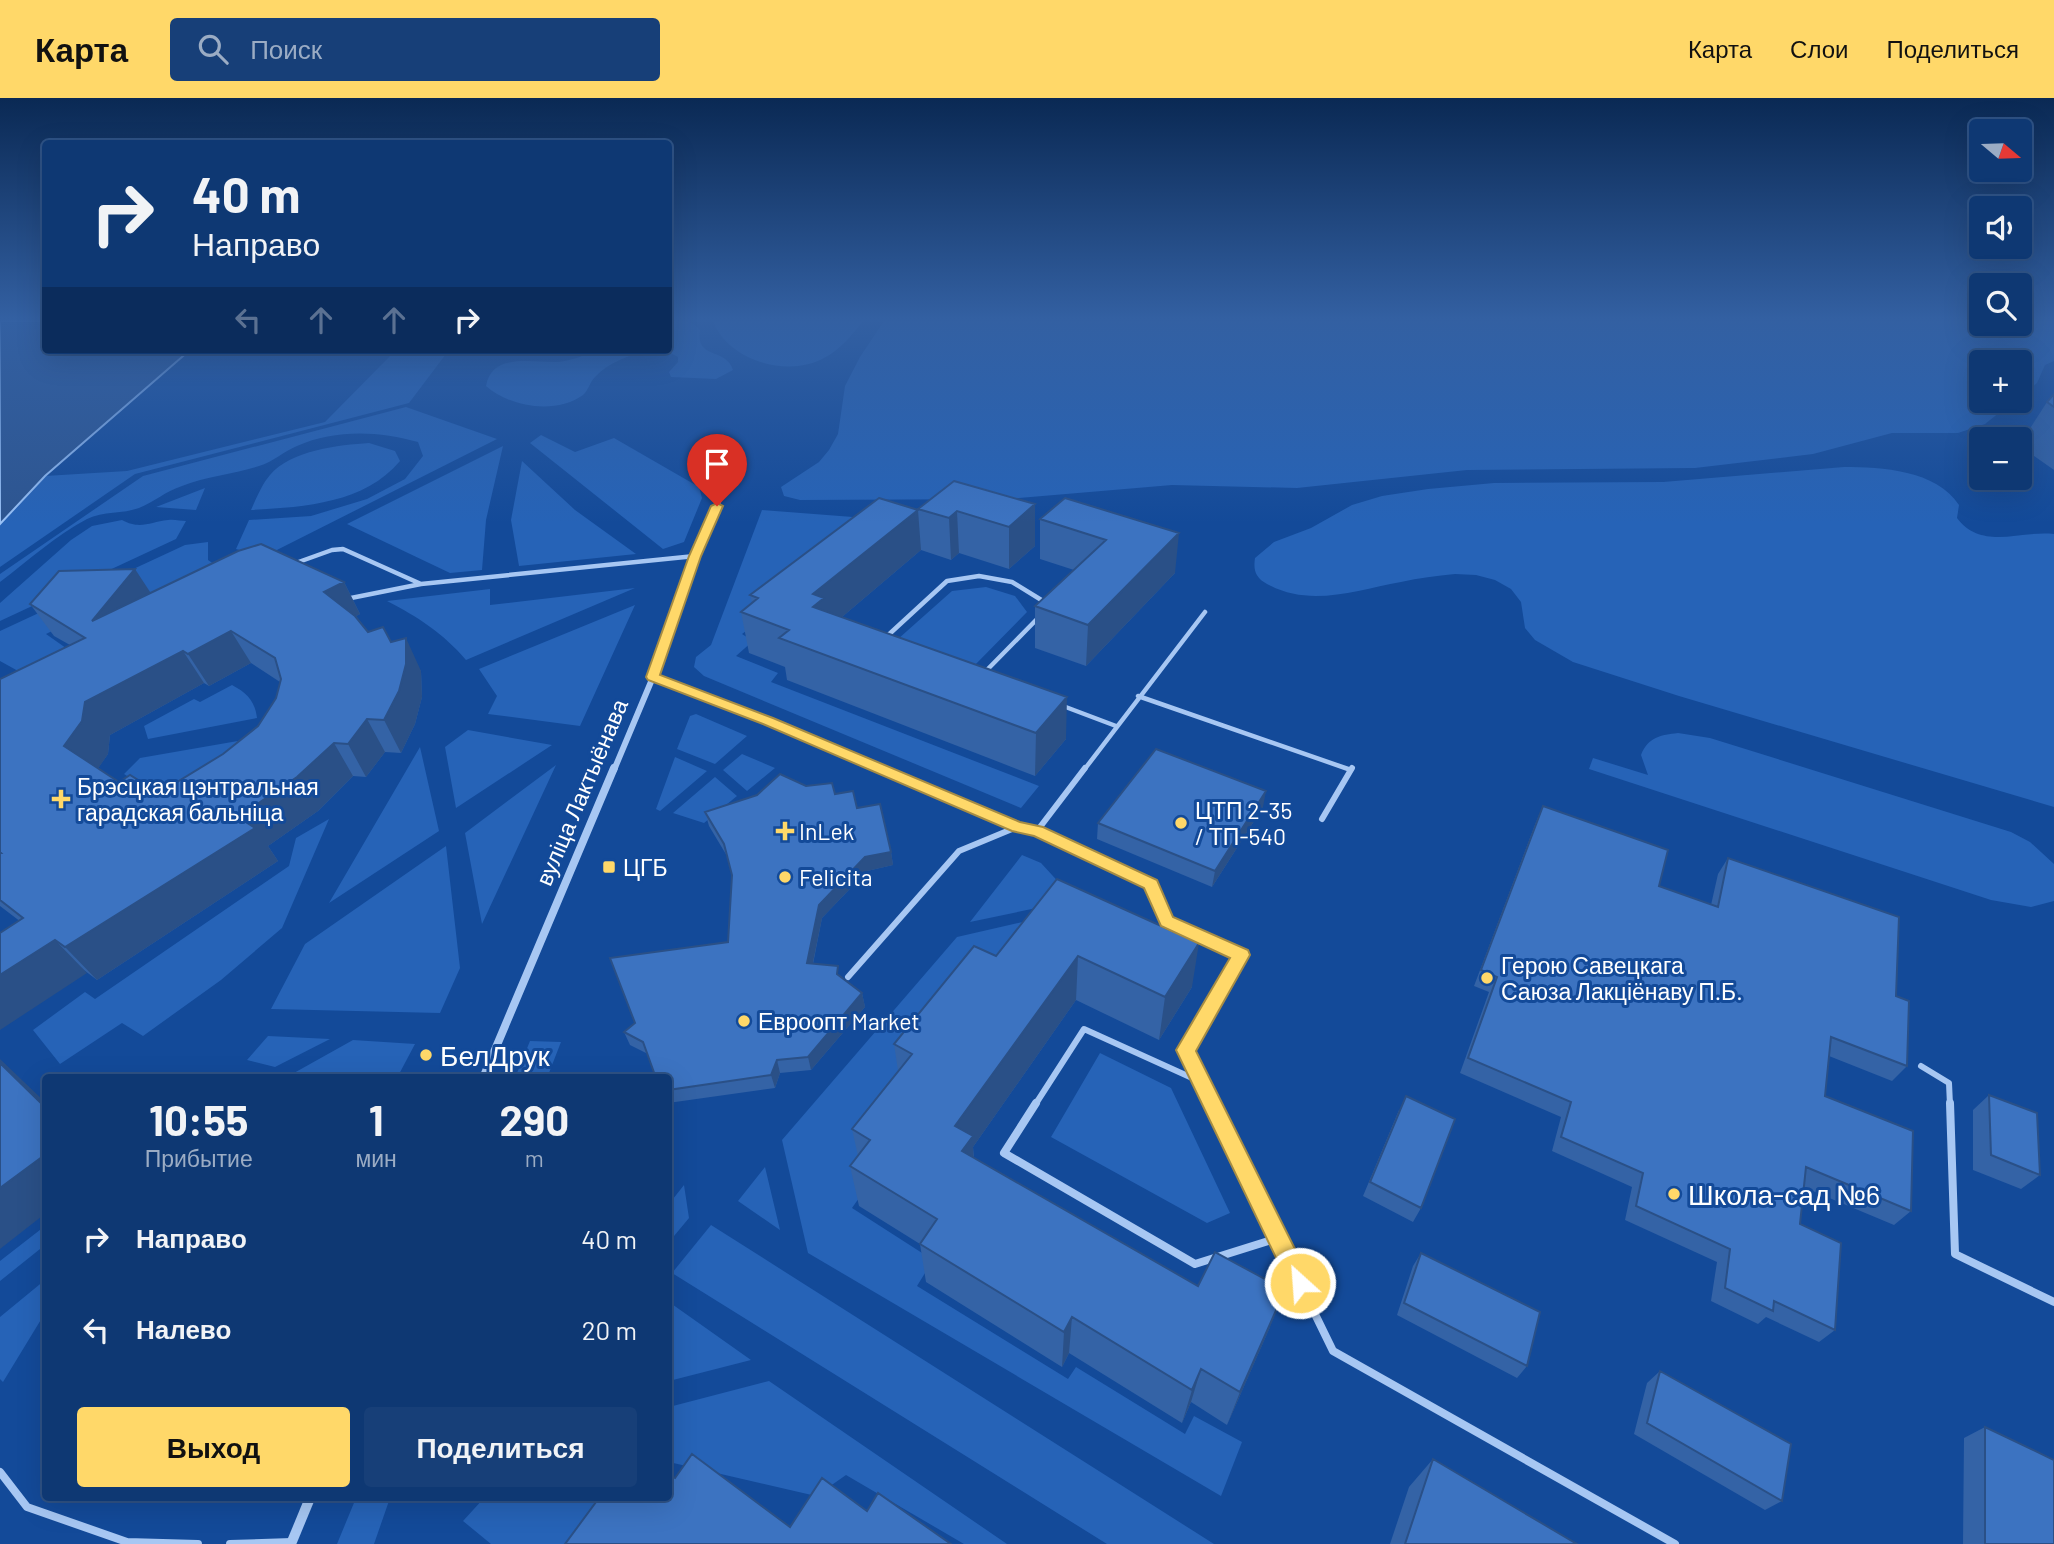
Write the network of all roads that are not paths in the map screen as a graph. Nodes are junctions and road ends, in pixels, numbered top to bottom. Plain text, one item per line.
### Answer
1 (728, 481) dead end
2 (695, 556) junction
3 (284, 567) edge
4 (421, 583) junction
5 (344, 599) edge
6 (1205, 612) dead end
7 (895, 645) edge
8 (653, 677) junction
9 (993, 681) edge
10 (1139, 696) junction
11 (1054, 703) edge
12 (1116, 726) junction
13 (1322, 819) dead end
14 (1017, 827) junction
15 (1037, 831) junction
16 (848, 977) dead end
17 (1921, 1066) dead end
18 (485, 1074) edge
19 (1201, 1082) junction
20 (1278, 1238) junction
21 (2054, 1302) edge
22 (0, 1472) edge
23 (309, 1501) edge
24 (126, 1543) edge
25 (291, 1543) edge
26 (198, 1544) edge
27 (230, 1544) edge
28 (1675, 1544) edge

1 - 2 street, вуліца Лактыёнава
2 - 4 lane
2 - 8 street, вуліца Лактыёнава
3 - 4 lane
4 - 5 lane
6 - 10 lane
7 - 9 lane
8 - 14 lane
8 - 18 street, вуліца Лактыёнава
10 - 12 lane
10 - 13 lane
11 - 12 lane
12 - 15 lane
14 - 15 lane
14 - 16 lane
15 - 19 lane
17 - 21 lane
19 - 20 lane
19 - 20 lane
20 - 28 lane
22 - 24 lane
23 - 25 street
24 - 26 lane
25 - 27 lane

